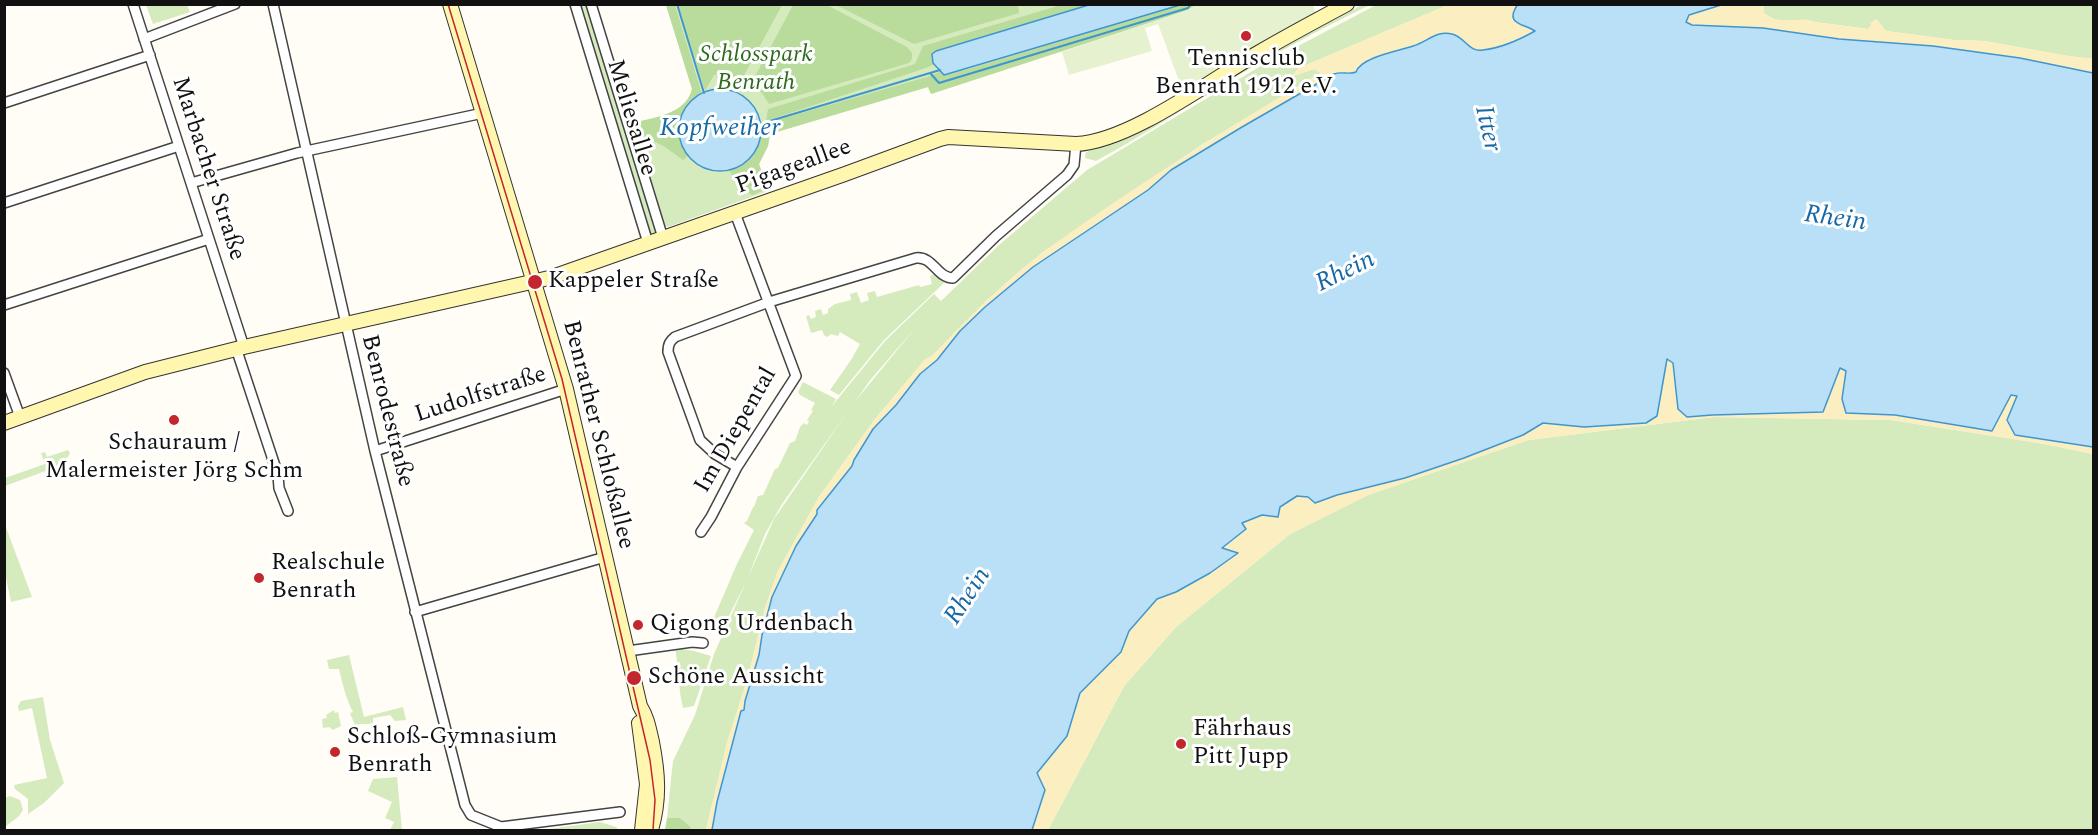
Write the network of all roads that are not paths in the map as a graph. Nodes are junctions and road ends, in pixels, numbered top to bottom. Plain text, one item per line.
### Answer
1 (133, 4) edge
2 (235, 4) edge
3 (273, 4) edge
4 (450, 4) edge
5 (575, 4) edge
6 (591, 4) edge
7 (1347, 4) edge
8 (144, 39) junction
9 (150, 55) junction
10 (4, 103) edge
11 (483, 113) junction
12 (1076, 144) junction
13 (179, 146) junction
14 (306, 151) junction
15 (191, 183) junction
16 (4, 203) edge
17 (735, 213) junction
18 (663, 238) junction
19 (209, 239) junction
20 (648, 243) junction
21 (534, 282) junction
22 (769, 302) junction
23 (4, 305) edge
24 (345, 325) junction
25 (240, 347) junction
26 (4, 374) edge
27 (566, 389) junction
28 (20, 417) junction
29 (4, 423) edge
30 (375, 451) junction
31 (737, 467) junction
32 (288, 511) dead end
33 (700, 532) dead end
34 (605, 557) junction
35 (415, 612) junction
36 (703, 643) dead end
37 (628, 651) junction
38 (652, 804) junction
39 (620, 812) dead end
40 (642, 831) edge
41 (651, 831) edge

1 - 8 street, Marbacher Straße
2 - 8 street
3 - 14 street, Benrodestraße
4 - 11 street, Benrather Schloßallee
5 - 20 street, Meliesallee
6 - 18 street, Meliesallee
7 - 12 street, Pigageallee
8 - 9 street, Marbacher Straße
9 - 10 street
9 - 13 street, Marbacher Straße
11 - 14 street
11 - 21 street, Benrather Schloßallee
12 - 17 street, Pigageallee
12 - 22 street
13 - 15 street, Marbacher Straße
13 - 16 street
14 - 15 street
14 - 24 street, Benrodestraße
15 - 19 street, Marbacher Straße
17 - 18 street, Pigageallee
17 - 22 street, Im Diepental
18 - 20 street, Pigageallee
19 - 23 street
19 - 25 street, Marbacher Straße
20 - 21 street, Pigageallee
21 - 24 street
21 - 27 street, Benrather Schloßallee
22 - 31 street, Im Diepental
22 - 31 street
24 - 25 street
24 - 30 street, Benrodestraße
25 - 28 street
25 - 32 street, Marbacher Straße
26 - 28 street
27 - 30 street, Ludolfstraße
27 - 34 street, Benrather Schloßallee
28 - 29 street
30 - 35 street, Benrodestraße
31 - 33 street, Im Diepental
34 - 35 street
34 - 37 street, Benrather Schloßallee
35 - 39 street, Benrodestraße
36 - 37 street
37 - 38 street, Benrather Schloßallee
38 - 40 street
38 - 41 street

